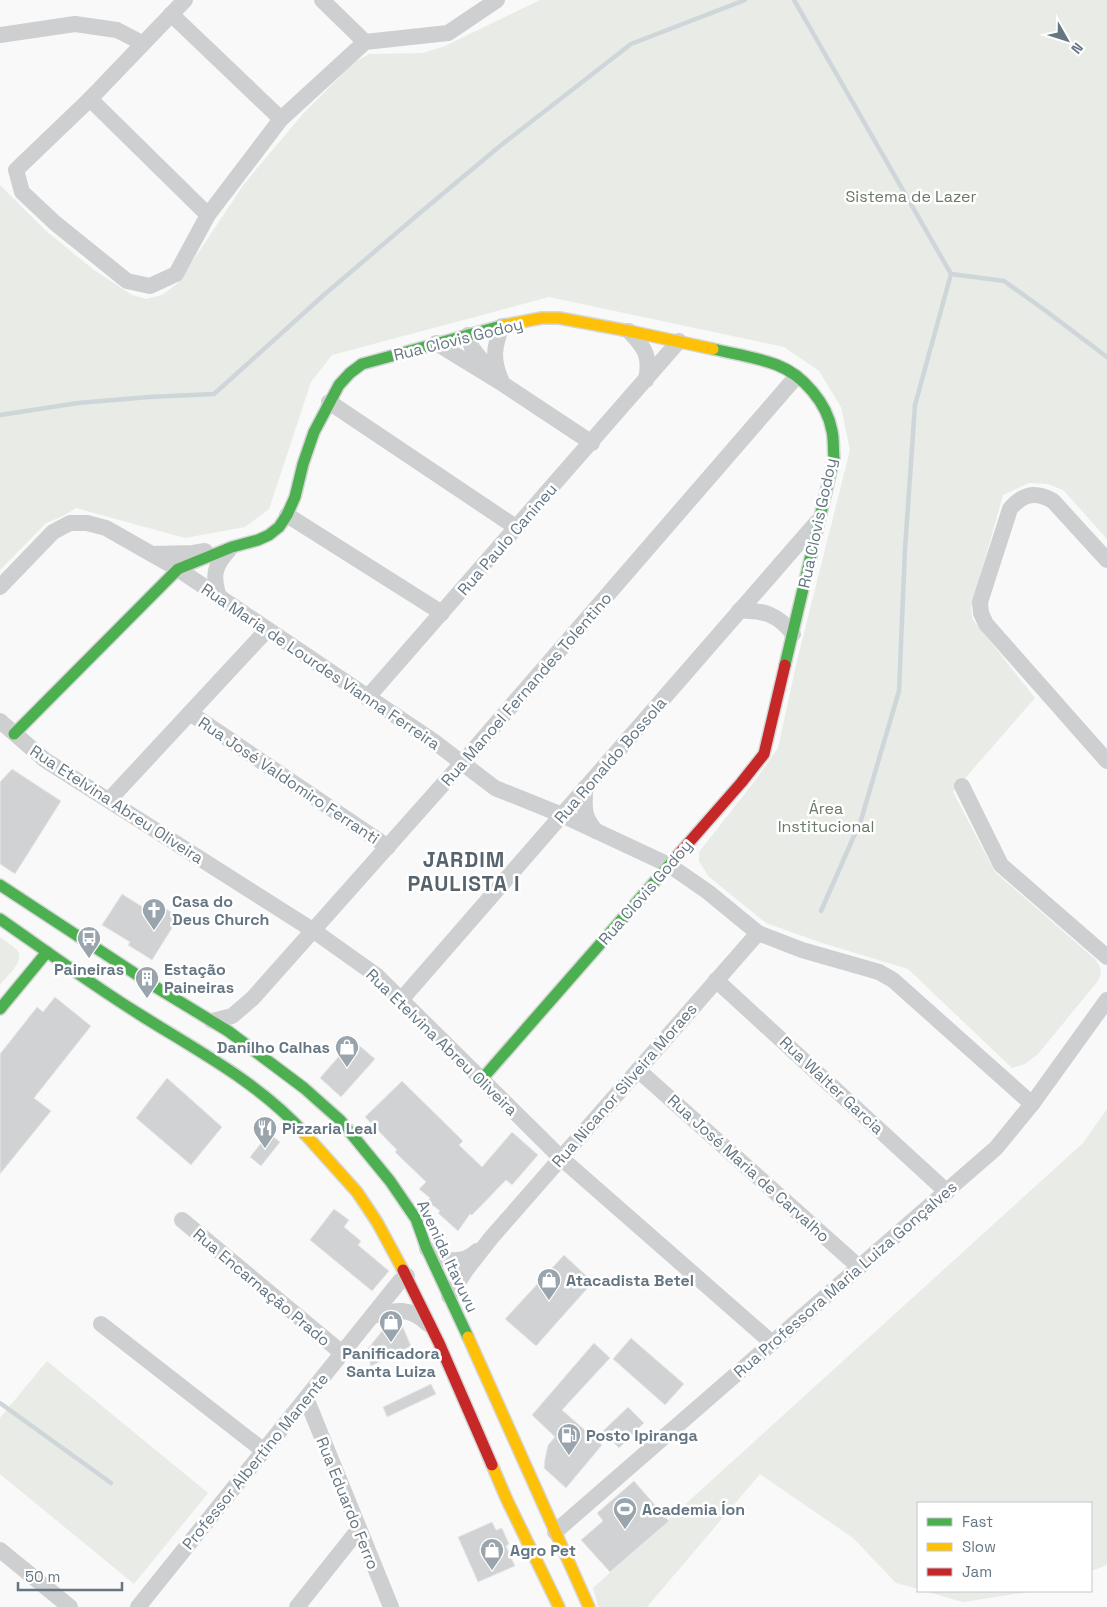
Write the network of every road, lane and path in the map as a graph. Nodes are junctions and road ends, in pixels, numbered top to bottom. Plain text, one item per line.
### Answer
1 (185, 0) edge
2 (322, 0) edge
3 (487, 3) edge
4 (171, 14) junction
5 (0, 35) edge
6 (365, 42) junction
7 (142, 43) junction
8 (90, 99) junction
9 (281, 119) junction
10 (208, 215) junction
11 (502, 326) junction
12 (629, 331) junction
13 (468, 335) junction
14 (679, 341) junction
15 (436, 343) junction
16 (796, 377) junction
17 (646, 380) junction
18 (502, 384) junction
19 (329, 402) junction
20 (592, 443) junction
21 (287, 516) junction
22 (818, 520) junction
23 (517, 528) junction
24 (232, 547) junction
25 (193, 553) junction
26 (152, 554) junction
27 (1107, 560) edge
28 (174, 567) junction
29 (0, 587) edge
30 (219, 597) junction
31 (739, 611) junction
32 (442, 613) junction
33 (244, 614) junction
34 (267, 630) junction
35 (793, 634) junction
36 (244, 654) junction
37 (367, 698) junction
38 (190, 713) junction
39 (0, 721) edge
40 (14, 734) junction
41 (1107, 761) edge
42 (462, 763) junction
43 (962, 786) dead end
44 (585, 788) junction
45 (109, 800) junction
46 (532, 802) junction
47 (562, 815) junction
48 (598, 832) junction
49 (541, 839) junction
50 (388, 847) junction
51 (668, 865) junction
52 (0, 885) edge
53 (23, 900) junction
54 (0, 919) edge
55 (38, 924) dead end
56 (314, 931) junction
57 (758, 933) junction
58 (47, 938) dead end
59 (47, 952) junction
60 (1107, 957) edge
61 (716, 980) junction
62 (254, 998) junction
63 (401, 1000) junction
64 (1107, 1000) edge
65 (0, 1010) edge
66 (212, 1021) junction
67 (245, 1043) junction
68 (638, 1070) junction
69 (482, 1079) junction
70 (1032, 1104) junction
71 (561, 1158) junction
72 (947, 1192) junction
73 (182, 1220) dead end
74 (492, 1238) junction
75 (426, 1248) joint
76 (441, 1263) junction
77 (859, 1267) junction
78 (415, 1273) junction
79 (449, 1296) junction
80 (372, 1316) junction
81 (438, 1319) junction
82 (101, 1324) dead end
83 (771, 1342) junction
84 (342, 1353) junction
85 (306, 1398) junction
86 (264, 1450) junction
87 (359, 1529) junction
88 (555, 1532) junction
89 (0, 1550) edge
90 (70, 1607) edge
91 (138, 1607) edge
92 (296, 1607) edge
93 (391, 1607) edge
94 (559, 1607) edge
95 (589, 1607) edge

1 - 4 street
2 - 6 street
3 - 6 street
4 - 7 street
4 - 9 street
5 - 7 street
6 - 9 street
7 - 8 street
8 - 10 street
8 - 10 street
9 - 10 street
11 - 12 street, Rua Clovis Godoy
11 - 13 street, Rua Clovis Godoy
11 - 18 street
12 - 14 street, Rua Clovis Godoy
12 - 17 street
13 - 15 street, Rua Clovis Godoy
13 - 18 street
14 - 16 street, Rua Clovis Godoy
14 - 17 street, Rua Paulo Canineu
15 - 18 street
15 - 19 street, Rua Clovis Godoy
16 - 22 street, Rua Clovis Godoy
16 - 42 street, Rua Manoel Fernandes Tolentino
17 - 20 street, Rua Paulo Canineu
18 - 20 street
19 - 21 street, Rua Clovis Godoy
19 - 23 street
20 - 23 street, Rua Paulo Canineu
21 - 24 street, Rua Clovis Godoy
21 - 32 street
22 - 31 street, Rua Ronaldo Bossola
22 - 35 street, Rua Clovis Godoy
23 - 32 street, Rua Paulo Canineu
24 - 25 street, Rua Clovis Godoy
24 - 28 street, Rua Clovis Godoy
24 - 30 street
25 - 26 street, Rua Clovis Godoy
25 - 28 street, Rua Clovis Godoy
26 - 28 street
26 - 29 street
27 - 41 street
28 - 30 street, Rua Maria de Lourdes Vianna Ferreira
28 - 40 street
30 - 33 street, Rua Maria de Lourdes Vianna Ferreira
31 - 35 street
31 - 44 street, Rua Ronaldo Bossola
32 - 37 street, Rua Paulo Canineu
33 - 34 street, Rua Maria de Lourdes Vianna Ferreira
33 - 36 street
34 - 36 street
34 - 37 street, Rua Maria de Lourdes Vianna Ferreira
35 - 51 street, Rua Clovis Godoy
36 - 38 street
37 - 42 street, Rua Maria de Lourdes Vianna Ferreira
38 - 45 street
38 - 50 street, Rua José Valdomiro Ferranti
39 - 40 street, Rua Etelvina Abreu Oliveira
40 - 45 street, Rua Etelvina Abreu Oliveira
42 - 46 street, Rua Maria de Lourdes Vianna Ferreira
42 - 50 street, Rua Manoel Fernandes Tolentino
43 - 60 street
44 - 47 street, Rua Ronaldo Bossola
44 - 48 street
45 - 56 street, Rua Etelvina Abreu Oliveira
46 - 47 street, Rua Maria de Lourdes Vianna Ferreira
46 - 49 street
47 - 48 street, Rua Maria de Lourdes Vianna Ferreira
47 - 49 street, Rua Ronaldo Bossola
48 - 51 street, Rua Maria de Lourdes Vianna Ferreira
49 - 63 street, Rua Ronaldo Bossola
50 - 56 street, Rua Manoel Fernandes Tolentino
51 - 57 street, Rua Maria de Lourdes Vianna Ferreira
51 - 69 street, Rua Clovis Godoy
52 - 53 street, Avenida Itavuvu
53 - 55 street, Avenida Itavuvu
53 - 66 street, Avenida Itavuvu
54 - 59 street
56 - 62 street, Rua Manoel Fernandes Tolentino
56 - 63 street, Rua Etelvina Abreu Oliveira
57 - 61 street, Rua Nicanor Silveira Moraes
57 - 70 street, Rua Maria de Lourdes Vianna Ferreira
58 - 59 street
59 - 65 street
59 - 78 street
61 - 68 street, Rua Nicanor Silveira Moraes
61 - 72 street, Rua Walter Garcia
62 - 66 street, Rua Manoel Fernandes Tolentino
62 - 67 street, Rua Manoel Fernandes Tolentino
63 - 69 street, Rua Etelvina Abreu Oliveira
64 - 70 street, Rua Professora Maria Luiza Gonçalves
66 - 67 street, Avenida Itavuvu
67 - 75 street, Avenida Itavuvu
68 - 71 street, Rua Nicanor Silveira Moraes
68 - 77 street, Rua José Maria de Carvalho
69 - 71 street, Rua Etelvina Abreu Oliveira
70 - 72 street, Rua Professora Maria Luiza Gonçalves
71 - 74 street, Rua Nicanor Silveira Moraes
71 - 83 street, Rua Etelvina Abreu Oliveira
72 - 77 street, Rua Professora Maria Luiza Gonçalves
73 - 84 street, Rua Encarnação Prado
74 - 76 street, Rua Nicanor Silveira Moraes
74 - 79 street, Rua Nicanor Silveira Moraes
75 - 76 street
76 - 78 street
76 - 79 street, Avenida Itavuvu
77 - 83 street, Rua Professora Maria Luiza Gonçalves
78 - 80 street, Professor Albertino Manente
78 - 81 street
79 - 81 street
79 - 88 street, Avenida Itavuvu
80 - 81 street
80 - 84 street, Professor Albertino Manente
81 - 94 street
82 - 86 street
83 - 88 street, Rua Professora Maria Luiza Gonçalves
84 - 85 street, Professor Albertino Manente
85 - 86 street, Professor Albertino Manente
85 - 87 street, Rua Eduardo Ferro
86 - 91 street, Professor Albertino Manente
87 - 92 street
87 - 93 street, Rua Eduardo Ferro
88 - 95 street, Avenida Itavuvu
89 - 90 street

